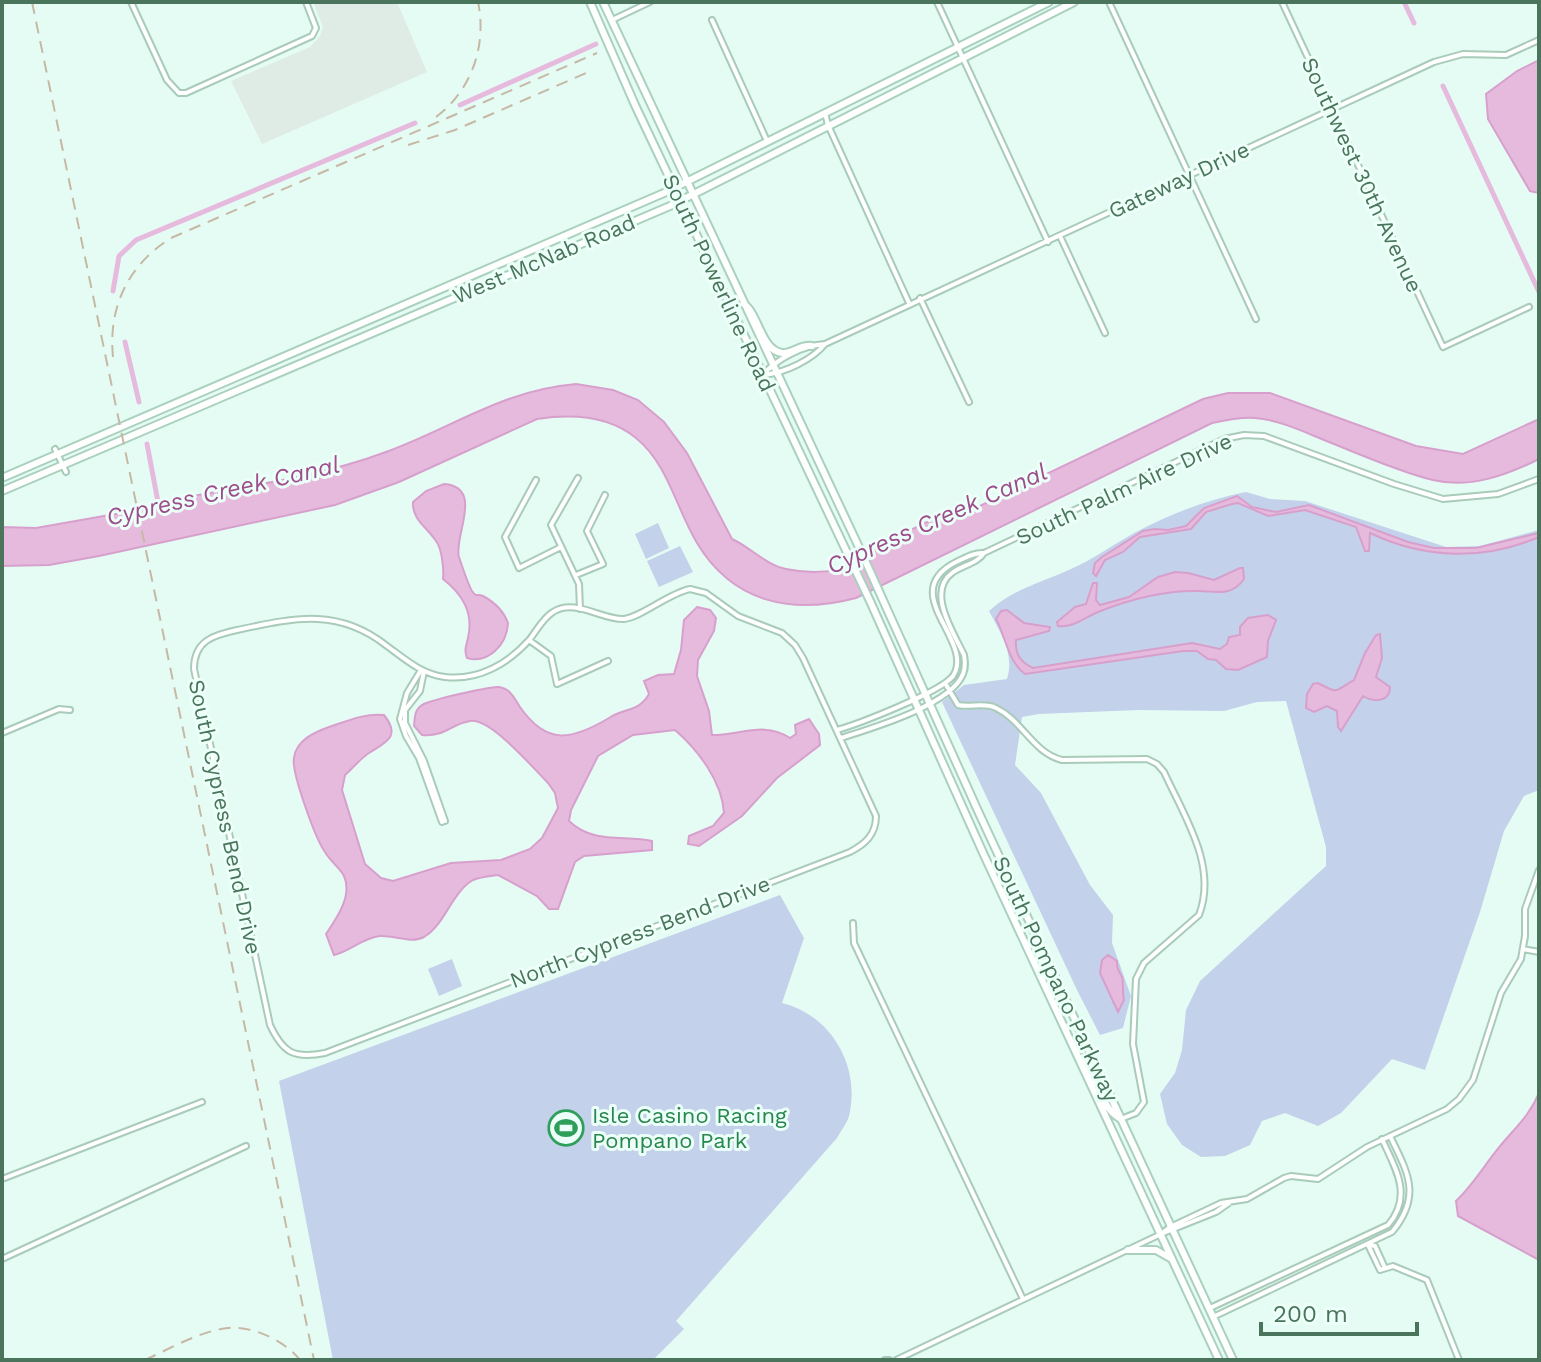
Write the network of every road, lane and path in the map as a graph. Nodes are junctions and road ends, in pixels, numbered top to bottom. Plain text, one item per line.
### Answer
1 (131, 2) edge
2 (306, 2) edge
3 (590, 2) edge
4 (603, 2) edge
5 (650, 2) edge
6 (937, 2) edge
7 (1049, 2) edge
8 (1074, 2) edge
9 (1109, 2) edge
10 (1282, 2) edge
11 (612, 20) junction
12 (712, 20) dead end
13 (1539, 40) edge
14 (958, 47) junction
15 (962, 58) junction
16 (1332, 109) junction
17 (825, 113) junction
18 (828, 125) junction
19 (768, 143) junction
20 (1190, 176) junction
21 (687, 182) junction
22 (674, 188) junction
23 (692, 194) junction
24 (679, 201) junction
25 (1060, 236) junction
26 (1048, 242) junction
27 (920, 298) junction
28 (909, 303) junction
29 (743, 304) junction
30 (1529, 307) dead end
31 (1256, 319) dead end
32 (1105, 333) dead end
33 (825, 344) junction
34 (812, 346) junction
35 (772, 365) junction
36 (775, 373) junction
37 (763, 375) junction
38 (969, 402) dead end
39 (162, 410) junction
40 (167, 421) junction
41 (57, 452) junction
42 (64, 468) junction
43 (2, 478) edge
44 (578, 478) dead end
45 (1539, 479) edge
46 (536, 480) dead end
47 (2, 491) edge
48 (605, 495) dead end
49 (561, 547) junction
50 (984, 553) junction
51 (576, 575) junction
52 (881, 597) joint
53 (870, 601) joint
54 (580, 609) junction
55 (529, 640) junction
56 (608, 661) dead end
57 (423, 670) junction
58 (945, 683) junction
59 (949, 692) junction
60 (926, 693) junction
61 (915, 698) junction
62 (930, 703) junction
63 (919, 708) junction
64 (70, 710) dead end
65 (837, 730) junction
66 (2, 733) edge
67 (841, 739) junction
68 (996, 851) junction
69 (984, 855) junction
70 (1539, 870) edge
71 (853, 923) dead end
72 (1523, 949) junction
73 (1539, 952) edge
74 (1078, 1056) junction
75 (306, 1057) joint
76 (202, 1102) dead end
77 (1121, 1119) junction
78 (1390, 1136) junction
79 (1382, 1139) junction
80 (246, 1146) dead end
81 (2, 1179) edge
82 (1171, 1229) junction
83 (1161, 1234) junction
84 (1368, 1245) junction
85 (1128, 1250) junction
86 (2, 1259) edge
87 (1316, 1259) junction
88 (1173, 1260) junction
89 (1320, 1267) junction
90 (1273, 1279) junction
91 (1277, 1287) junction
92 (1023, 1299) junction
93 (1209, 1308) junction
94 (1213, 1317) junction
95 (898, 1359) edge
96 (1219, 1360) edge
97 (1233, 1360) edge
98 (1459, 1360) edge

1 - 2 street
3 - 22 main road, South Powerline Road
4 - 11 main road, South Powerline Road
5 - 11 street
6 - 14 street
7 - 14 main road, West McNab Road
8 - 15 main road, West McNab Road
9 - 20 street
10 - 16 street, Southwest 30th Avenue
11 - 21 main road, South Powerline Road
12 - 19 street
13 - 16 street, Gateway Drive
14 - 15 street
14 - 17 main road, West McNab Road
15 - 18 main road, West McNab Road
15 - 26 street
16 - 20 street, Gateway Drive
16 - 30 street, Southwest 30th Avenue
17 - 18 street
17 - 19 main road, West McNab Road
18 - 23 main road, West McNab Road
18 - 28 street
19 - 21 main road, West McNab Road
20 - 25 street, Gateway Drive
20 - 31 street
21 - 22 main road, West McNab Road
21 - 23 main road, South Powerline Road
22 - 24 main road, South Powerline Road
22 - 39 main road, West McNab Road
23 - 24 main road, West McNab Road
23 - 29 main road, South Powerline Road
24 - 37 main road, South Powerline Road
24 - 40 main road, West McNab Road
25 - 26 street, Gateway Drive
25 - 32 street
26 - 27 street, Gateway Drive
27 - 28 street, Gateway Drive
27 - 38 street
28 - 33 street, Gateway Drive
29 - 34 main road
29 - 35 main road, South Powerline Road
33 - 34 street, Gateway Drive
33 - 36 street, Gateway Drive
34 - 35 street, Gateway Drive
35 - 36 main road, South Powerline Road
35 - 37 street, Gateway Drive
36 - 37 street, Gateway Drive
36 - 52 main road, South Powerline Road
37 - 53 main road, South Powerline Road
39 - 40 main road
39 - 41 main road, West McNab Road
40 - 42 main road, West McNab Road
41 - 42 street
41 - 43 main road, West McNab Road
42 - 47 main road, West McNab Road
44 - 49 street
45 - 50 street, South Palm Aire Drive
46 - 49 street
48 - 51 street
49 - 51 street
50 - 58 street, South Palm Aire Drive
50 - 59 street, South Palm Aire Drive
51 - 54 street
52 - 60 main road, South Pompano Parkway
53 - 61 main road, South Pompano Parkway
54 - 55 street, South Cypress Bend Drive
54 - 65 street
55 - 56 street
55 - 57 street, South Cypress Bend Drive
57 - 57 street
57 - 75 street, South Cypress Bend Drive
58 - 59 street
58 - 60 street
59 - 62 street
59 - 77 street
60 - 61 street
60 - 62 main road, South Pompano Parkway
61 - 63 main road, South Pompano Parkway
61 - 65 street
62 - 63 street
62 - 68 main road, South Pompano Parkway
63 - 67 street
63 - 69 main road, South Pompano Parkway
64 - 66 street
65 - 67 street, North Cypress Bend Drive
67 - 75 street, North Cypress Bend Drive
68 - 69 street
68 - 77 main road, South Pompano Parkway
69 - 74 main road, South Pompano Parkway
70 - 72 street
71 - 92 street
72 - 73 street
72 - 78 street
74 - 77 main road
74 - 83 main road, South Pompano Parkway
76 - 81 street
77 - 82 main road, South Pompano Parkway
78 - 79 street
78 - 84 street
79 - 82 street
79 - 87 street
80 - 86 street
82 - 83 street
82 - 93 main road, South Pompano Parkway
83 - 85 street
83 - 88 main road, South Pompano Parkway
84 - 89 street
84 - 98 street
85 - 88 main road
85 - 92 street
87 - 89 street
87 - 90 street
88 - 96 main road, South Pompano Parkway
89 - 91 street
90 - 91 street
90 - 93 street
91 - 94 street
92 - 95 street
93 - 94 main road, South Pompano Parkway
94 - 97 main road, South Pompano Parkway

